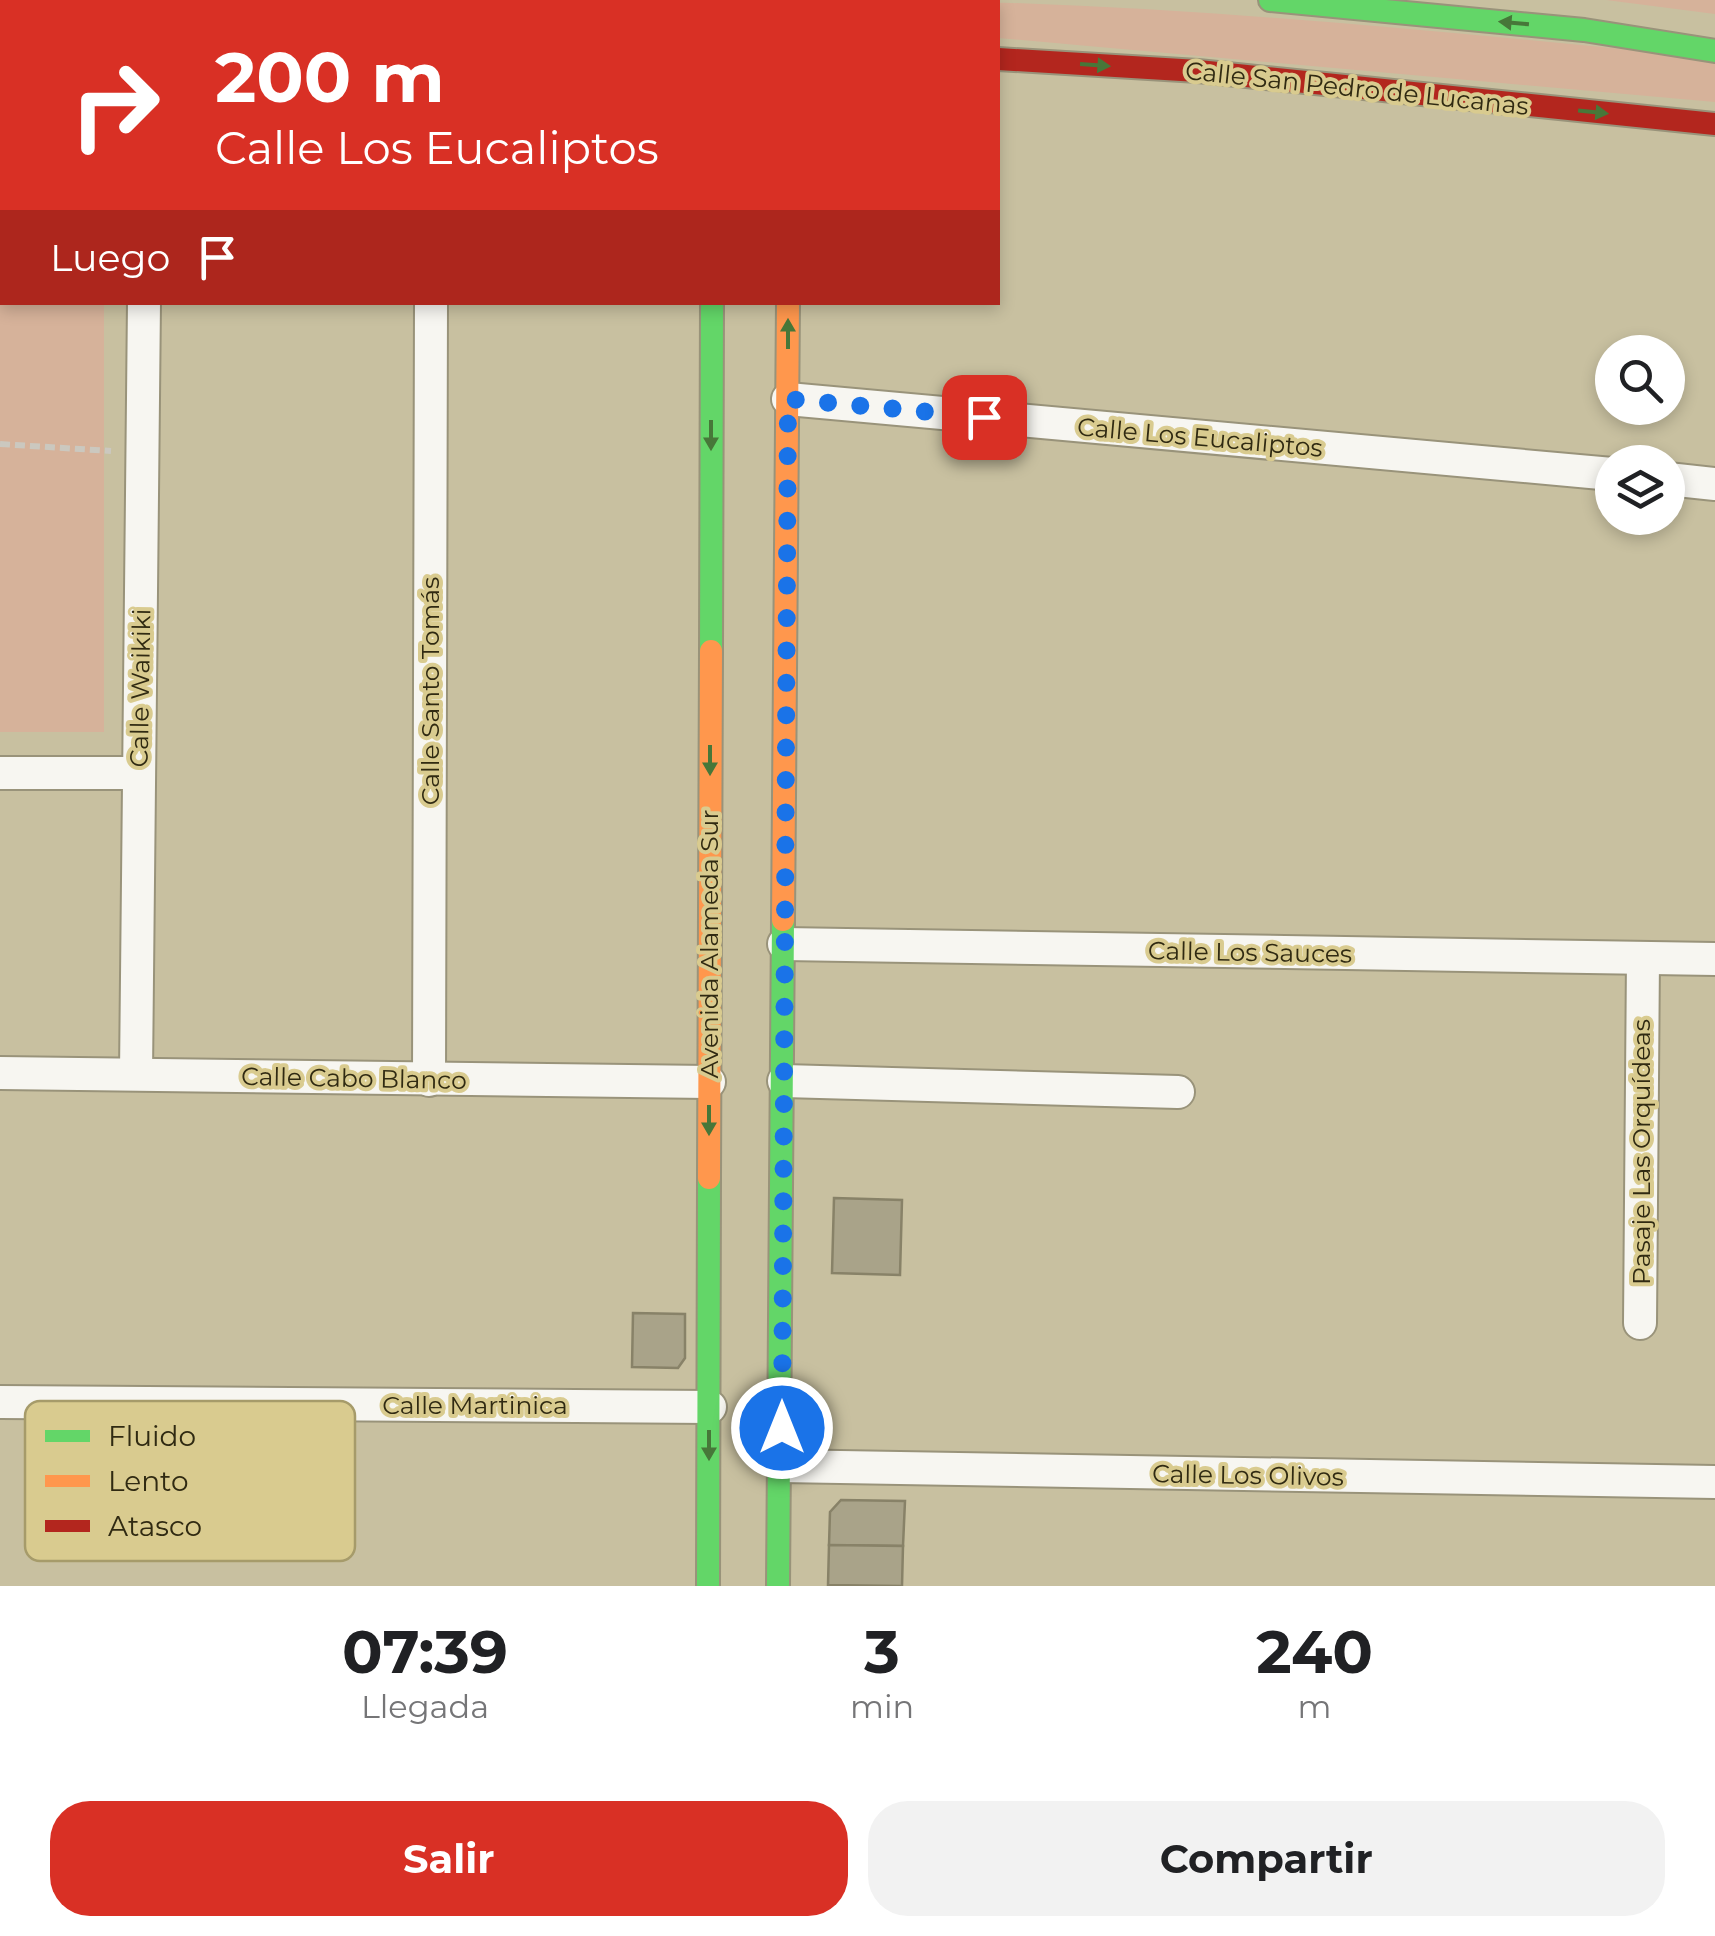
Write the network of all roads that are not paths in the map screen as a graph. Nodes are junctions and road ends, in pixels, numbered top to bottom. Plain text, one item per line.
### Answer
1 (1270, 0) edge
2 (1715, 51) edge
3 (1000, 59) edge
4 (1715, 124) edge
5 (144, 305) edge
6 (431, 305) edge
7 (712, 305) edge
8 (788, 305) edge
9 (788, 399) junction
10 (1595, 472) edge
11 (1685, 481) edge
12 (1715, 484) edge
13 (0, 773) edge
14 (139, 773) junction
15 (784, 944) junction
16 (1715, 959) edge
17 (1643, 970) junction
18 (0, 1073) edge
19 (136, 1073) junction
20 (429, 1080) junction
21 (709, 1082) junction
22 (784, 1082) junction
23 (1178, 1092) dead end
24 (1640, 1323) dead end
25 (0, 1402) edge
26 (25, 1402) edge
27 (355, 1404) edge
28 (710, 1406) junction
29 (782, 1466) junction
30 (1715, 1482) edge
31 (708, 1586) edge
32 (778, 1586) edge

2 -> 1 main road
3 -> 4 main road, Calle San Pedro de Lucanas
5 - 14 street, Calle Waikiki
6 - 20 street, Calle Santo Tomás
7 -> 21 main road, Avenida Alameda Sur
9 -> 8 main road
9 - 10 street, Calle Los Eucaliptos
9 - 15 main road
11 - 12 street
13 - 14 street
14 - 19 street, Calle Waikiki
15 - 17 street, Calle Los Sauces
15 - 22 main road
16 - 17 street, Calle Los Sauces
17 - 24 street, Pasaje Las Orquídeas
18 - 19 street, Calle Cabo Blanco
19 - 20 street, Calle Cabo Blanco
20 - 21 street, Calle Cabo Blanco
21 -> 28 main road, Avenida Alameda Sur
22 - 23 street
22 - 29 main road
25 - 26 street, Calle Martinica
27 - 28 street, Calle Martinica
28 -> 31 main road, Avenida Alameda Sur
29 - 30 street, Calle Los Olivos
29 - 32 main road

